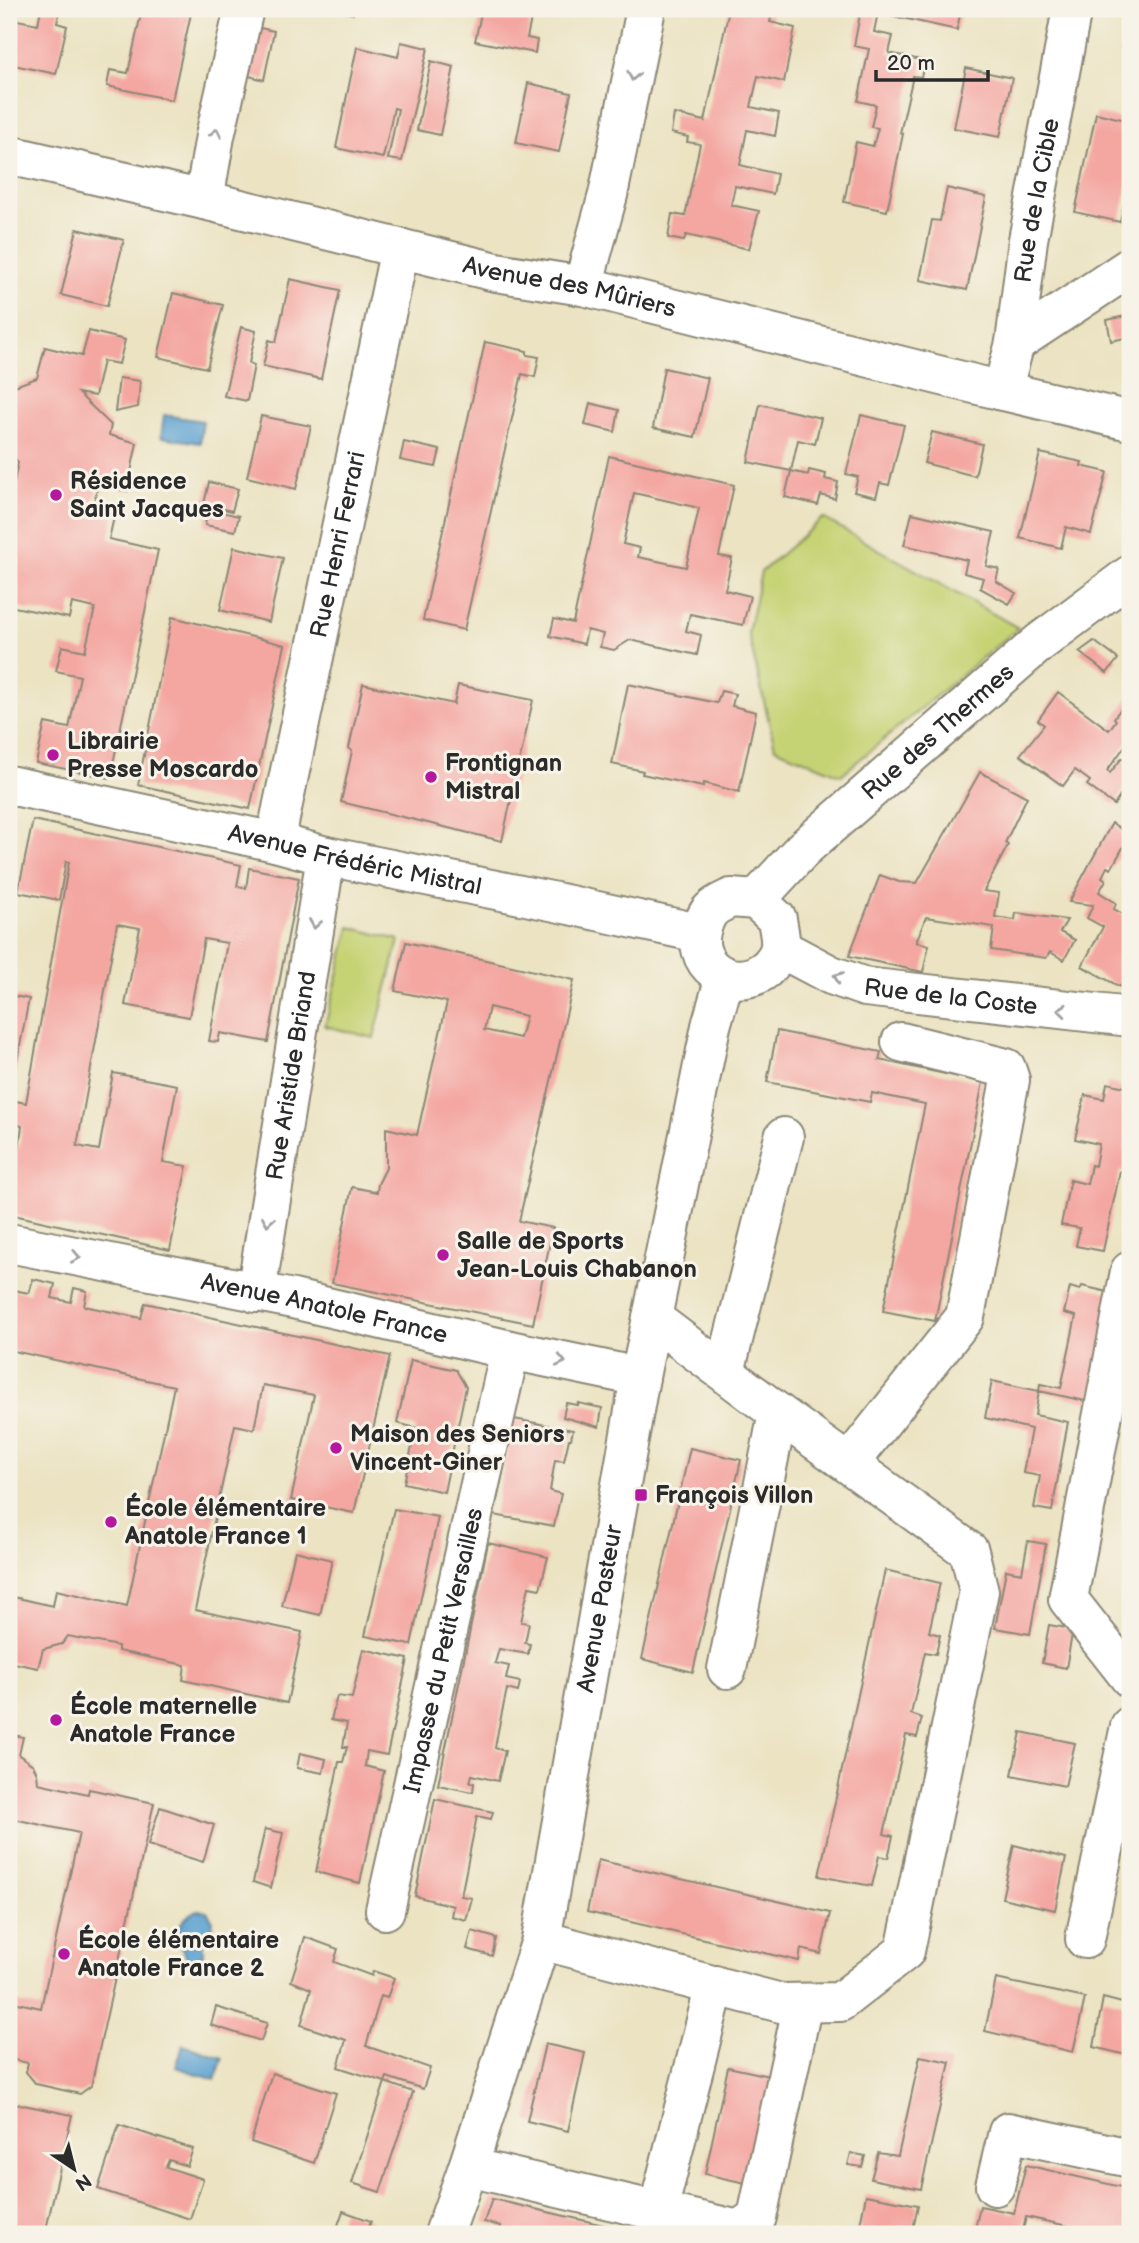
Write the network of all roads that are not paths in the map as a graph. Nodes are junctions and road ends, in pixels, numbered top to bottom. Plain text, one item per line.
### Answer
1 (244, 9) edge
2 (646, 9) edge
3 (1072, 9) edge
4 (9, 155) edge
5 (204, 200) junction
6 (400, 248) junction
7 (1130, 267) edge
8 (583, 286) junction
9 (1015, 343) junction
10 (1002, 391) junction
11 (1130, 421) edge
12 (1130, 575) edge
13 (9, 785) edge
14 (275, 842) junction
15 (326, 856) junction
16 (756, 900) junction
17 (699, 933) junction
18 (780, 948) junction
19 (725, 977) junction
20 (1130, 1017) edge
21 (901, 1042) dead end
22 (784, 1136) dead end
23 (9, 1243) edge
24 (1130, 1271) edge
25 (256, 1293) junction
26 (652, 1318) junction
27 (510, 1350) junction
28 (725, 1372) junction
29 (640, 1377) junction
30 (778, 1413) junction
31 (849, 1463) junction
32 (727, 1669) dead end
33 (1130, 1678) edge
34 (1130, 1726) edge
35 (385, 1910) dead end
36 (1085, 1939) dead end
37 (541, 1940) junction
38 (715, 1985) junction
39 (803, 2003) junction
40 (1130, 2158) edge
41 (468, 2168) junction
42 (995, 2186) dead end
43 (658, 2211) junction
44 (444, 2234) edge

5 -> 1 street
2 -> 8 street
3 - 9 street, Rue de la Cible
4 - 5 street, Avenue des Mûriers
5 - 6 street, Avenue des Mûriers
6 - 8 street, Avenue des Mûriers
6 - 14 street, Rue Henri Ferrari
7 - 9 street
8 - 10 street, Avenue des Mûriers
9 - 10 street, Rue de la Cible
10 - 11 street, Avenue des Mûriers
12 - 16 street, Rue des Thermes
13 - 14 street, Avenue Frédéric Mistral
14 - 15 street, Avenue Frédéric Mistral
15 - 17 street, Avenue Frédéric Mistral
15 -> 25 street, Rue Aristide Briand
16 - 17 street
16 - 18 street
17 - 19 street
18 - 19 street
20 -> 18 street, Rue de la Coste
19 - 26 street, Avenue Pasteur
21 - 31 street
22 - 28 street
23 -> 25 street, Avenue Anatole France
24 - 33 street
25 - 27 street, Avenue Anatole France
26 - 28 street
26 - 29 street, Avenue Pasteur
27 -> 29 street, Avenue Anatole France
27 - 35 street, Impasse du Petit Versailles
28 - 30 street
29 - 37 street, Avenue Pasteur
30 - 31 street
30 - 32 street
31 - 39 street
34 - 36 street
37 - 38 street
37 - 41 street, Avenue Pasteur
38 - 39 street
38 - 43 street
39 - 43 street
40 - 42 street
41 - 43 street
41 - 44 street, Avenue Pasteur

